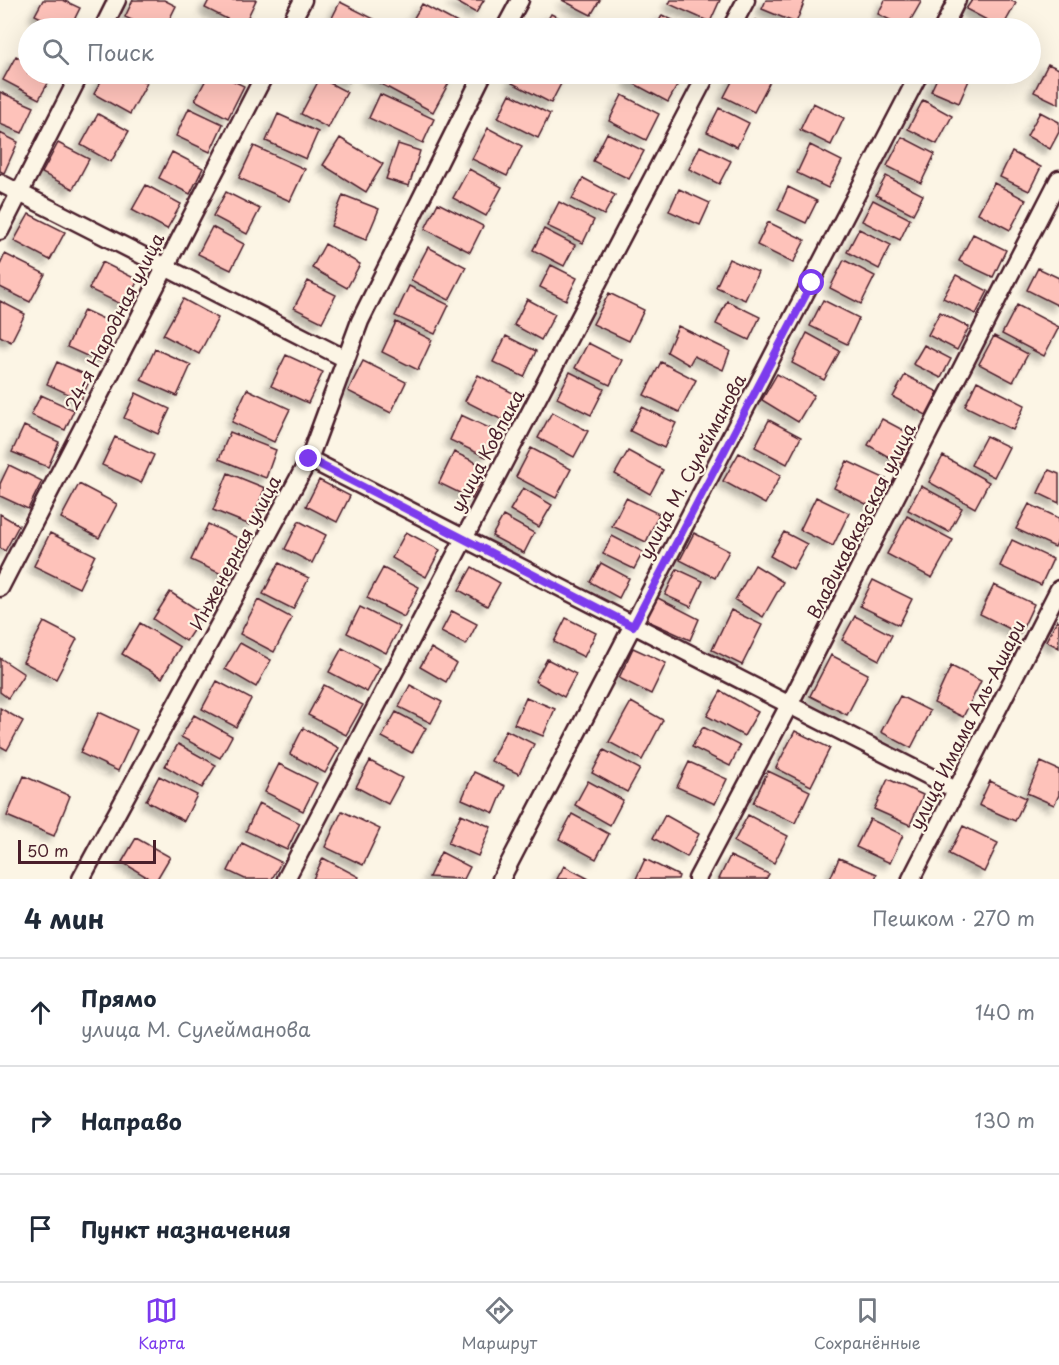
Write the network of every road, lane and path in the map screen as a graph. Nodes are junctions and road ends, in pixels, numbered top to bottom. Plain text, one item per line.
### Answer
1 (117, 0) edge
2 (303, 0) edge
3 (520, 0) edge
4 (746, 0) edge
5 (957, 0) edge
6 (108, 18) edge
7 (293, 18) edge
8 (510, 18) edge
9 (736, 18) edge
10 (948, 18) edge
11 (75, 84) edge
12 (260, 84) edge
13 (478, 84) edge
14 (702, 84) edge
15 (914, 84) edge
16 (1059, 178) edge
17 (0, 183) edge
18 (20, 192) junction
19 (0, 231) edge
20 (164, 269) junction
21 (346, 359) junction
22 (309, 459) junction
23 (464, 538) junction
24 (0, 588) edge
25 (1059, 589) edge
26 (633, 626) junction
27 (789, 705) junction
28 (956, 790) junction
29 (81, 879) edge
30 (286, 879) edge
31 (501, 879) edge
32 (697, 879) edge
33 (911, 879) edge

1 - 6 street
2 - 7 street
3 - 8 street
4 - 9 street
5 - 10 street
11 - 18 street
12 - 20 street, 24-я Народная улица
13 - 21 street, Инженерная улица
14 - 23 street, улица Ковпака
15 - 26 street, улица М. Сулейманова
16 - 27 street, Владикавказская улица
17 - 18 street
18 - 19 street
18 - 20 street
20 - 21 street
20 - 24 street, 24-я Народная улица
21 - 22 street, Инженерная улица
22 - 23 street
22 - 29 street, Инженерная улица
23 - 26 street
23 - 30 street, улица Ковпака
25 - 28 street, улица Имама Аль-Ашари
26 - 27 street
26 - 31 street, улица М. Сулейманова
27 - 28 street
27 - 32 street, Владикавказская улица
28 - 33 street, улица Имама Аль-Ашари

